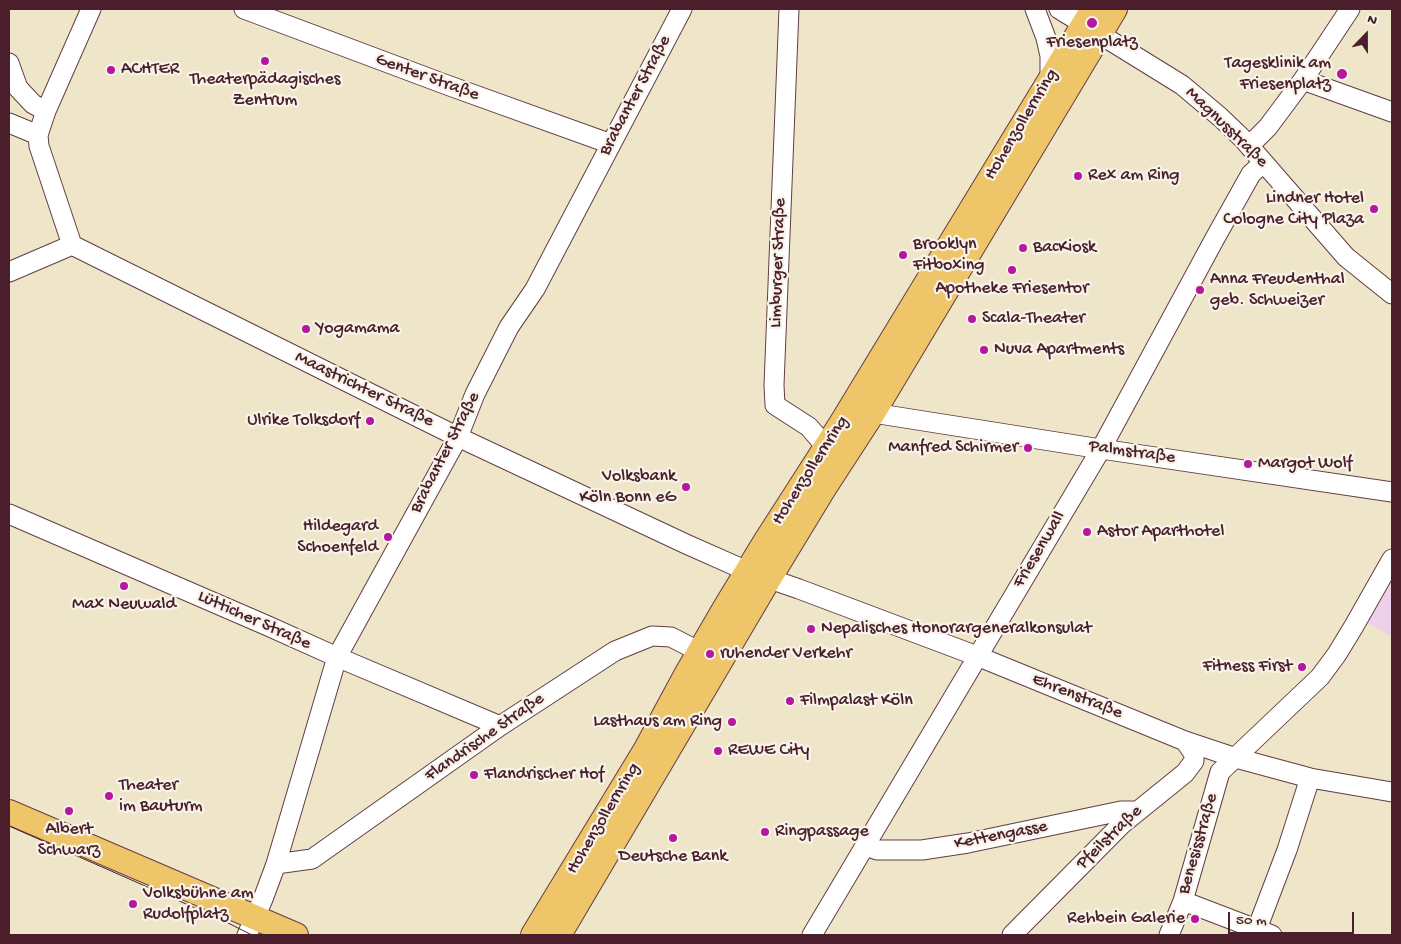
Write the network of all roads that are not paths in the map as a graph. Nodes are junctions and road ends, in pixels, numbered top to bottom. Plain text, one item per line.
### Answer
1 (91, 9) edge
2 (244, 9) edge
3 (682, 9) edge
4 (789, 9) edge
5 (1035, 9) edge
6 (1059, 9) edge
7 (1115, 9) edge
8 (1350, 9) edge
9 (1092, 22) edge
10 (9, 62) edge
11 (1050, 80) junction
12 (1303, 80) junction
13 (46, 111) junction
14 (1392, 112) edge
15 (9, 124) edge
16 (38, 135) junction
17 (611, 144) junction
18 (1249, 146) junction
19 (1264, 162) junction
20 (72, 245) junction
21 (9, 272) edge
22 (1392, 294) edge
23 (873, 413) junction
24 (458, 436) junction
25 (826, 447) junction
26 (1101, 449) junction
27 (823, 490) junction
28 (1392, 492) edge
29 (9, 514) edge
30 (1392, 559) edge
31 (758, 575) junction
32 (700, 652) junction
33 (977, 656) junction
34 (338, 657) junction
35 (500, 726) junction
36 (1185, 741) junction
37 (1236, 758) junction
38 (1194, 761) junction
39 (1220, 772) junction
40 (1310, 778) junction
41 (1392, 792) edge
42 (1137, 811) junction
43 (9, 812) edge
44 (865, 846) junction
45 (276, 864) junction
46 (1182, 901) junction
47 (251, 926) edge
48 (1265, 932) edge
49 (296, 935) edge
50 (533, 935) edge
51 (558, 935) edge
52 (812, 935) edge
53 (1012, 935) edge
54 (1169, 935) edge

1 - 13 street
2 - 17 street, Genter Straße
3 - 17 street, Brabanter Straße
4 - 25 street, Limburger Straße
5 - 11 street
6 - 9 street
7 - 9 main road, Hohenzollernring
8 - 12 street
9 - 11 main road, Hohenzollernring
9 - 18 street, Magnusstraße
9 - 23 main road, Hohenzollernring
10 - 13 street
11 - 25 main road, Hohenzollernring
12 - 14 street
12 - 18 street
13 - 16 street
15 - 16 street
16 - 20 street
17 - 24 street, Brabanter Straße
18 - 19 street, Magnusstraße
19 - 22 street, Magnusstraße
19 - 26 street, Friesenwall
20 - 21 street
20 - 24 street, Maastrichter Straße
23 - 26 street, Palmstraße
23 - 27 main road, Hohenzollernring
24 - 31 street, Maastrichter Straße
24 - 34 street, Brabanter Straße
25 - 27 street
25 - 31 main road, Hohenzollernring
26 - 28 street, Palmstraße
26 - 33 street, Friesenwall
27 - 31 main road, Hohenzollernring
29 - 34 street, Lütticher Straße
30 - 37 street, Benesisstraße
31 - 32 main road, Hohenzollernring
31 - 33 street, Ehrenstraße
31 - 51 main road, Hohenzollernring
32 - 35 street, Flandrische Straße
32 - 50 main road, Hohenzollernring
33 - 36 street, Ehrenstraße
33 - 44 street, Friesenwall
34 - 35 street, Lütticher Straße
34 - 45 street, Brabanter Straße
35 - 45 street, Flandrische Straße
36 - 37 street, Ehrenstraße
36 - 38 street
37 - 39 street, Benesisstraße
37 - 40 street, Ehrenstraße
38 - 39 street
38 - 42 street, Pfeilstraße
39 - 46 street, Benesisstraße
40 - 41 street, Ehrenstraße
40 - 48 street
42 - 44 street, Kettengasse
42 - 53 street, Pfeilstraße
43 - 47 main road
44 - 52 street, Friesenwall
45 - 47 street, Brabanter Straße
46 - 48 street
46 - 54 street, Benesisstraße
47 - 49 main road

